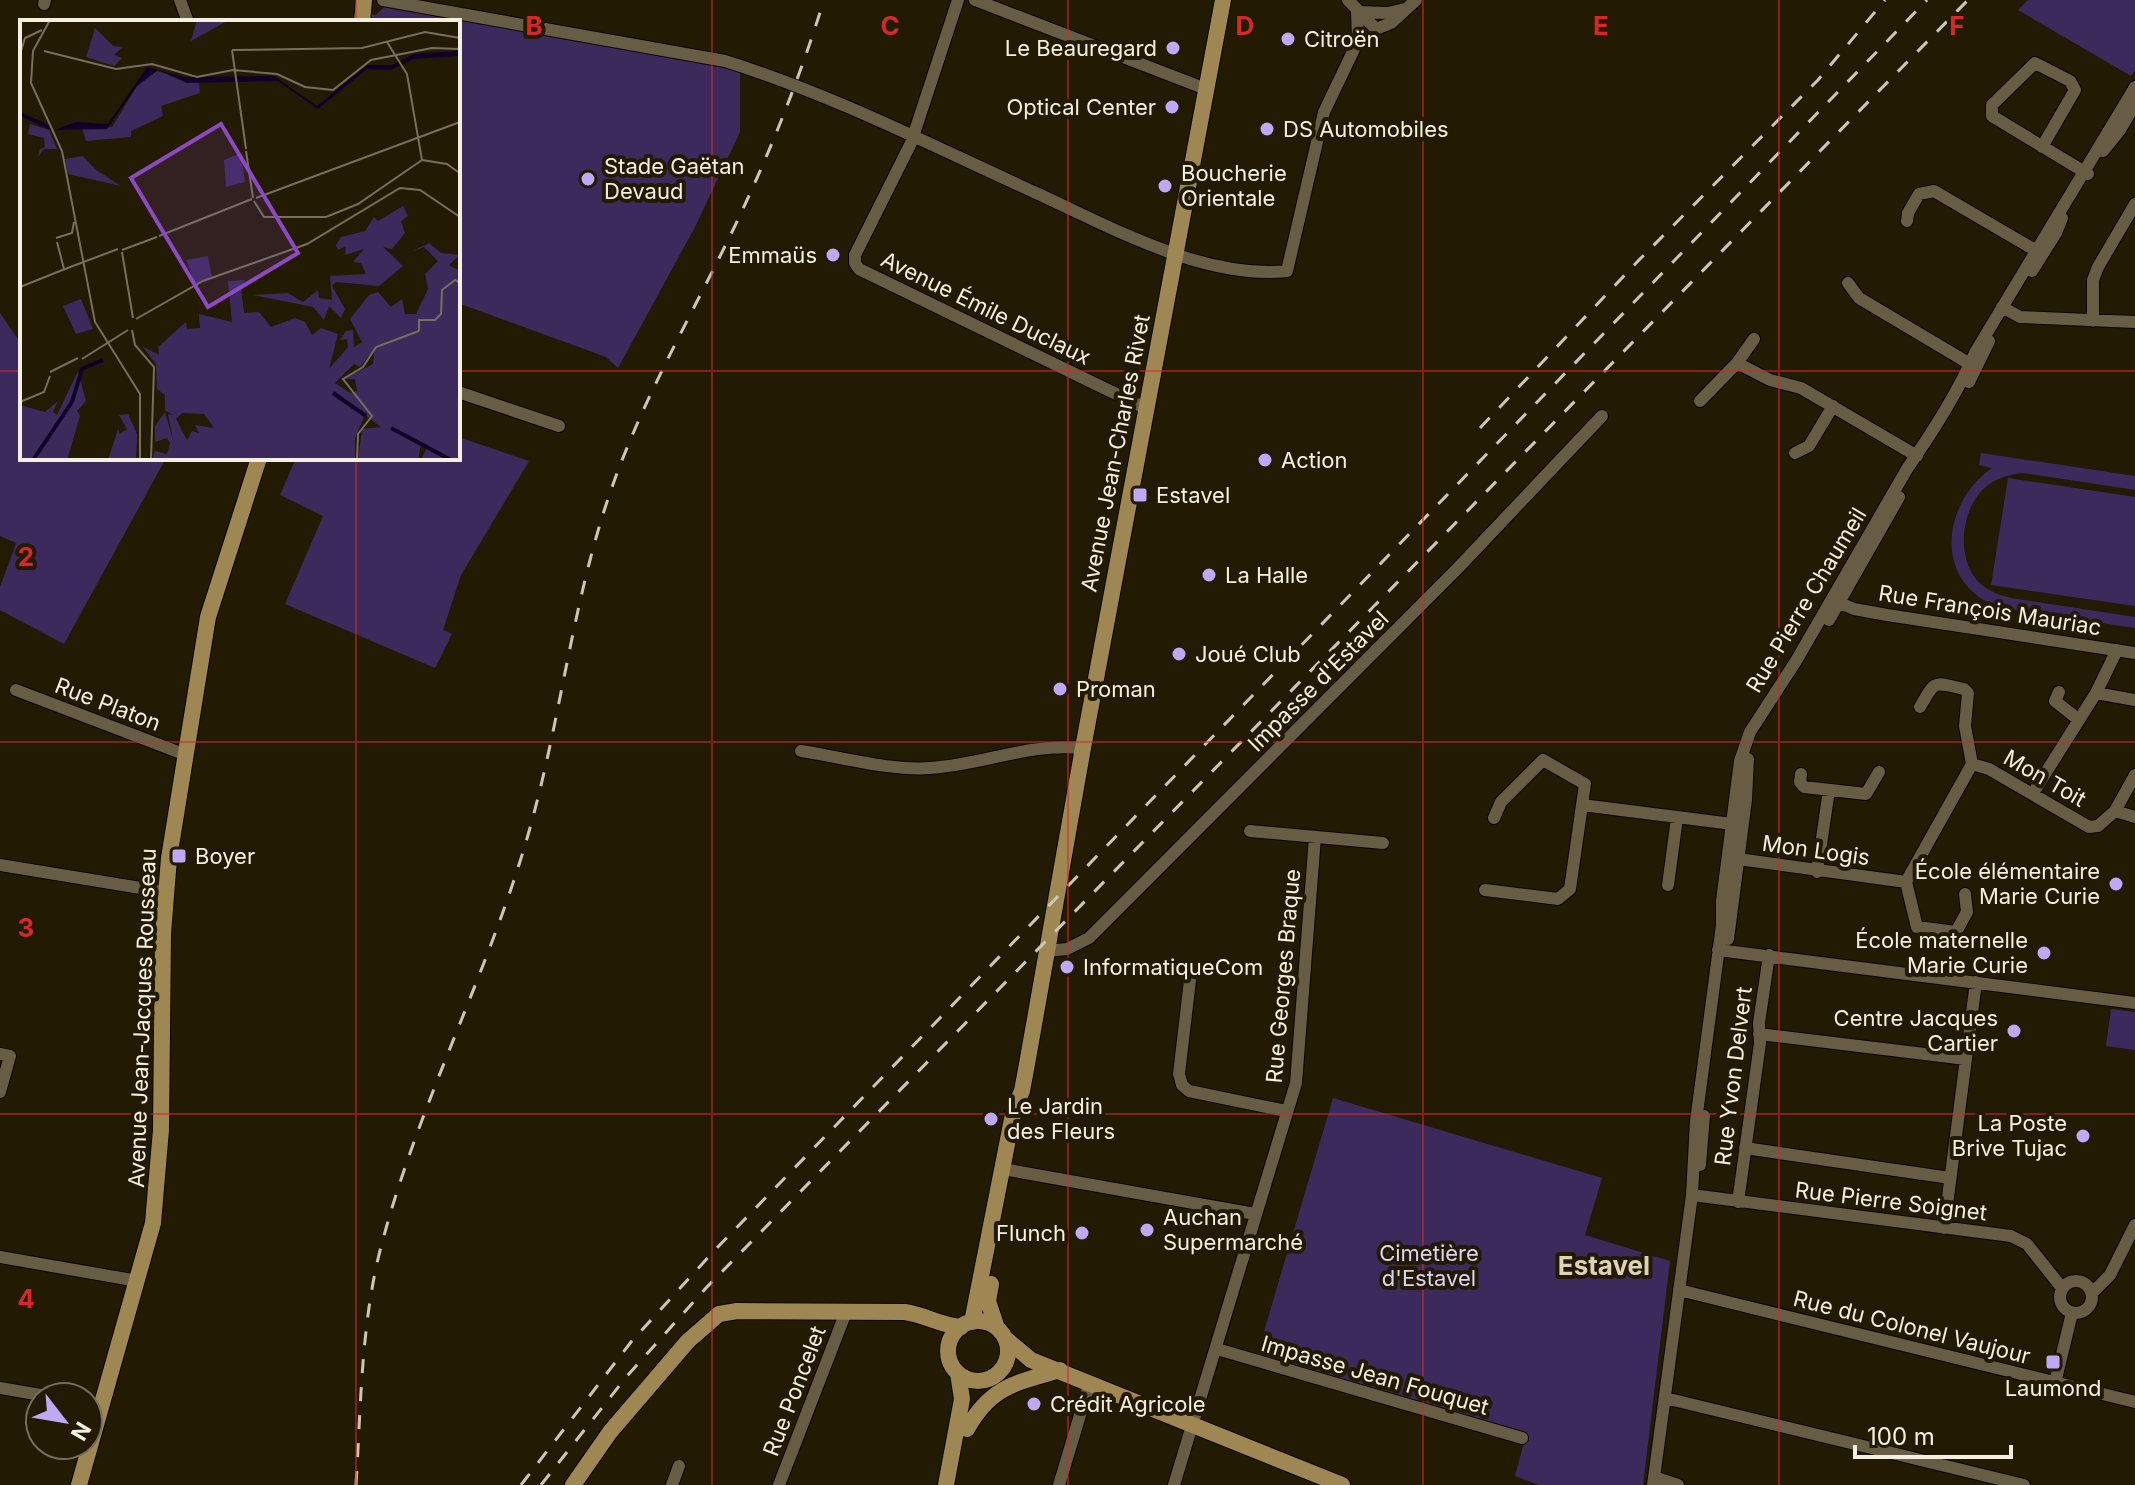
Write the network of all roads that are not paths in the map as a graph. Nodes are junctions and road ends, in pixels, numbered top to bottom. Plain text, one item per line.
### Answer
1 (180, 0) edge
2 (364, 0) edge
3 (383, 0) edge
4 (958, 0) edge
5 (975, 0) edge
6 (1223, 0) edge
7 (1348, 0) edge
8 (410, 2) edge
9 (1411, 5) edge
10 (1357, 12) junction
11 (1390, 18) junction
12 (187, 20) edge
13 (362, 20) edge
14 (1372, 33) junction
15 (1345, 72) junction
16 (2135, 87) edge
17 (1206, 89) junction
18 (2135, 104) edge
19 (912, 137) junction
20 (2042, 147) junction
21 (2085, 172) junction
22 (2135, 204) edge
23 (1907, 221) dead end
24 (2039, 252) junction
25 (1175, 256) junction
26 (1848, 283) dead end
27 (2005, 308) junction
28 (2093, 321) junction
29 (2135, 322) edge
30 (1754, 339) dead end
31 (1737, 363) junction
32 (1974, 367) junction
33 (460, 393) edge
34 (1700, 401) dead end
35 (1833, 406) junction
36 (1145, 408) junction
37 (1602, 416) dead end
38 (559, 426) dead end
39 (1795, 453) dead end
40 (1917, 456) junction
41 (258, 460) edge
42 (1836, 601) junction
43 (2117, 650) junction
44 (2135, 653) edge
45 (16, 690) dead end
46 (2059, 692) dead end
47 (2096, 693) junction
48 (2135, 700) edge
49 (1920, 707) dead end
50 (2079, 720) junction
51 (1083, 748) junction
52 (801, 751) dead end
53 (186, 755) junction
54 (1972, 764) junction
55 (1879, 772) dead end
56 (1801, 774) dead end
57 (2135, 775) edge
58 (1829, 790) junction
59 (2033, 793) junction
60 (1582, 805) junction
61 (2115, 811) junction
62 (2135, 817) edge
63 (1494, 818) dead end
64 (1677, 818) junction
65 (1732, 824) junction
66 (1250, 831) dead end
67 (1741, 836) junction
68 (1315, 837) junction
69 (1383, 843) dead end
70 (1738, 859) junction
71 (0, 865) edge
72 (1726, 871) junction
73 (1817, 872) junction
74 (1906, 882) junction
75 (1668, 885) dead end
76 (1485, 890) dead end
77 (165, 892) junction
78 (1965, 894) dead end
79 (1722, 950) junction
80 (1047, 951) junction
81 (1769, 955) junction
82 (1190, 980) dead end
83 (1976, 982) junction
84 (2135, 1003) edge
85 (1759, 1034) junction
86 (0, 1054) edge
87 (1966, 1059) junction
88 (0, 1092) edge
89 (1286, 1111) junction
90 (1745, 1148) junction
91 (1008, 1170) junction
92 (1950, 1178) junction
93 (1692, 1195) junction
94 (1738, 1202) junction
95 (1255, 1214) junction
96 (2135, 1225) edge
97 (1944, 1228) junction
98 (0, 1257) edge
99 (138, 1281) junction
100 (2062, 1288) junction
101 (1679, 1290) junction
102 (2092, 1293) junction
103 (846, 1312) junction
104 (914, 1313) junction
105 (2072, 1313) junction
106 (966, 1324) junction
107 (1002, 1334) junction
108 (1217, 1349) junction
109 (949, 1354) junction
110 (1031, 1360) junction
111 (1060, 1370) junction
112 (958, 1373) junction
113 (993, 1376) junction
114 (103, 1381) edge
115 (1090, 1382) junction
116 (2055, 1383) junction
117 (0, 1388) edge
118 (24, 1392) edge
119 (1665, 1398) junction
120 (2135, 1402) edge
121 (1193, 1424) junction
122 (967, 1429) junction
123 (1522, 1438) dead end
124 (84, 1461) edge
125 (679, 1466) dead end
126 (1654, 1481) edge
127 (79, 1485) edge
128 (573, 1485) edge
129 (672, 1485) edge
130 (779, 1485) edge
131 (946, 1485) edge
132 (956, 1485) edge
133 (1059, 1485) edge
134 (1174, 1485) edge
135 (1342, 1485) edge
136 (1678, 1485) edge
137 (2024, 1485) edge

1 - 12 street
2 - 13 main road
3 - 8 street
4 - 19 street
5 - 17 street
6 - 17 main road, Avenue Jean-Charles Rivet
7 - 10 street
8 - 19 street
9 - 11 street
10 - 11 street
10 - 14 street
10 - 15 street
11 - 14 street
14 - 15 street
15 - 25 street
16 - 21 street, Rue Pierre Chaumeil
17 - 25 main road, Avenue Jean-Charles Rivet
18 - 21 street, Rue Pierre Chaumeil
19 - 25 street
19 - 36 street, Avenue Émile Duclaux
20 - 20 street
20 - 21 street
21 - 24 street, Rue Pierre Chaumeil
22 - 28 street
23 - 24 street
24 - 27 street, Rue Pierre Chaumeil
25 - 36 main road, Avenue Jean-Charles Rivet
26 - 32 street
27 - 28 street
27 - 32 street, Rue Pierre Chaumeil
28 - 29 street
30 - 31 street
31 - 34 street
31 - 35 street
32 - 40 street, Rue Pierre Chaumeil
32 - 42 street, Rue Pierre Chaumeil
33 - 38 street
35 - 39 street
35 - 40 street
36 - 51 main road, Avenue Jean-Charles Rivet
37 - 80 street, Impasse d'Estavel
40 - 42 street, Rue Pierre Chaumeil
41 - 53 main road, Avenue Jean-Jacques Rousseau
42 - 43 street, Rue François Mauriac
42 - 65 street, Rue Pierre Chaumeil
42 - 67 street, Rue Pierre Chaumeil
43 - 44 street, Rue François Mauriac
43 - 47 street
45 - 53 street, Rue Platon
46 - 50 street
47 - 48 street
47 - 50 street
49 - 54 street, Mon Toit
50 - 59 street
51 - 52 street
51 - 80 main road, Avenue Jean-Charles Rivet
53 - 77 main road, Avenue Jean-Jacques Rousseau
54 - 59 street, Mon Toit
54 - 74 street, Mon Toit
55 - 58 street
56 - 58 street
57 - 61 street
58 - 73 street
59 - 61 street, Mon Toit
60 - 63 street
60 - 64 street
60 - 76 street
61 - 62 street
64 - 65 street
64 - 75 street
65 - 67 street
65 - 72 street, Rue Pierre Chaumeil
66 - 68 street
67 - 70 street, Rue Pierre Chaumeil
68 - 69 street
68 - 89 street, Rue Georges Braque
70 - 72 street, Mon Logis
70 - 73 street, Mon Logis
70 - 79 street, Rue Pierre Chaumeil
71 - 77 street
72 - 79 street, Rue Pierre Chaumeil
73 - 74 street, Mon Logis
74 - 78 street
77 - 99 main road, Avenue Jean-Jacques Rousseau
79 - 81 street
79 - 93 street, Rue Pierre Chaumeil
80 - 91 main road, Avenue Jean-Charles Rivet
81 - 83 street
81 - 85 street, Rue Yvon Delvert
82 - 89 street
83 - 84 street
83 - 87 street
85 - 87 street
85 - 90 street, Rue Yvon Delvert
86 - 88 street
87 - 92 street
89 - 95 street, Rue Georges Braque
90 - 92 street
90 - 94 street, Rue Yvon Delvert
91 - 95 street
91 - 106 main road
91 - 107 main road
92 - 97 street
93 - 94 street, Rue Pierre Soignet
93 - 101 street, Rue Pierre Chaumeil
94 - 97 street, Rue Pierre Soignet
95 - 108 street, Rue Georges Braque
96 - 102 street
97 - 100 street, Rue Pierre Soignet
98 - 99 street
99 - 114 main road, Avenue Jean-Jacques Rousseau
100 - 102 street
100 - 105 street
101 - 116 street, Rue du Colonel Vaujour
101 - 119 street, Rue Pierre Chaumeil
102 - 105 street
103 - 104 main road
103 - 128 main road
103 - 130 street, Rue Poncelet
104 - 106 main road
104 - 109 main road
105 - 116 street
106 - 107 main road
106 - 109 main road
107 - 110 main road
107 - 113 main road
108 - 121 street, Rue Georges Braque
108 - 123 street, Impasse Jean Fouquet
109 - 112 main road
110 - 111 main road
110 - 113 main road
111 - 115 main road
111 - 122 main road
112 - 113 main road
112 - 131 main road
113 - 122 main road
115 - 121 main road
115 - 133 street
116 - 120 street, Rue du Colonel Vaujour
117 - 118 street
119 - 126 street, Rue Pierre Chaumeil
119 - 137 street
121 - 134 street, Rue Georges Braque
121 - 135 main road
122 - 132 main road
124 - 127 main road, Avenue Jean-Jacques Rousseau
125 - 129 street
126 - 136 street

